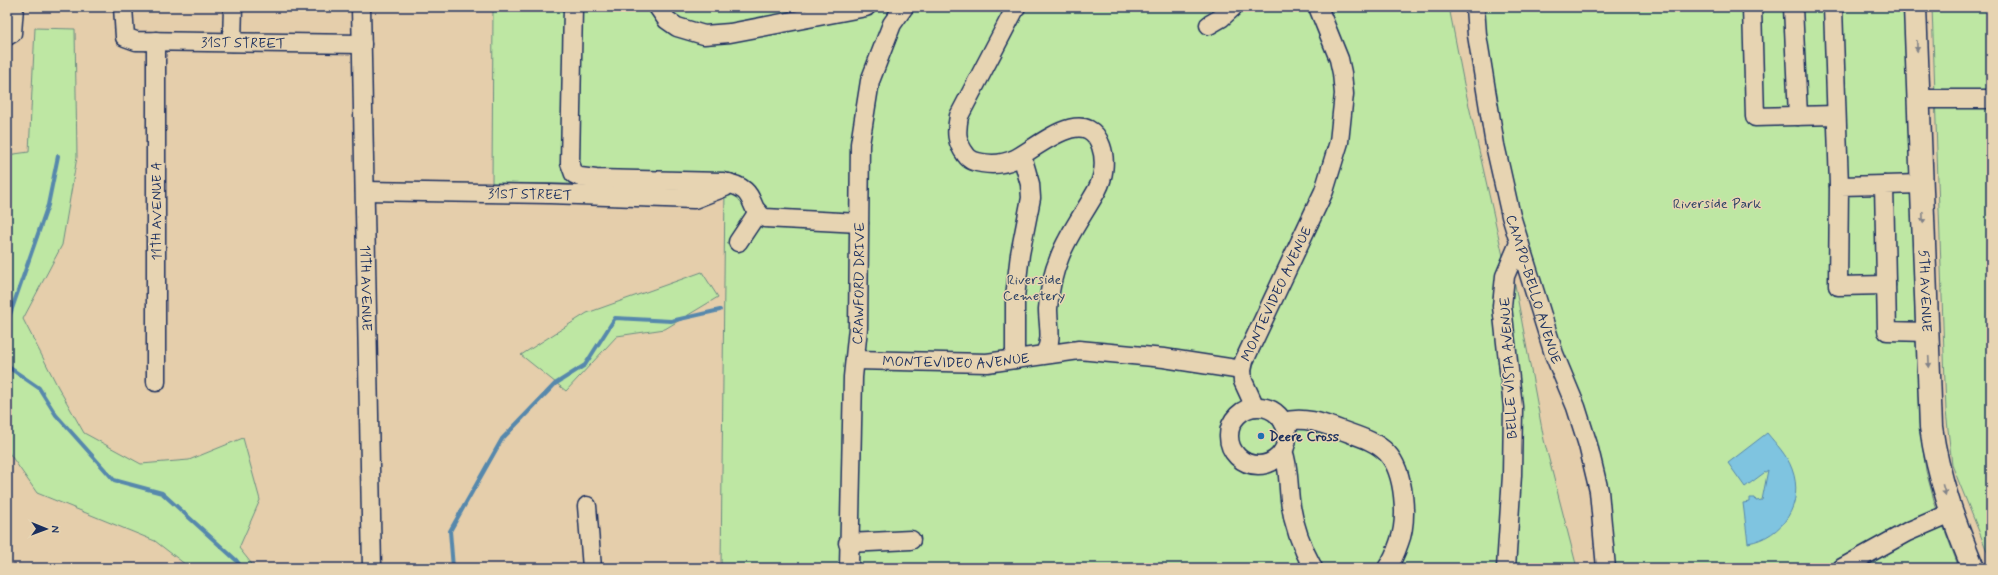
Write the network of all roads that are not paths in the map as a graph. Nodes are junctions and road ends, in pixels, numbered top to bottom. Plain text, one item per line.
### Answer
1 (14, 7) edge
2 (123, 7) edge
3 (233, 7) edge
4 (361, 7) edge
5 (574, 7) edge
6 (658, 7) edge
7 (866, 7) edge
8 (904, 7) edge
9 (1016, 7) edge
10 (1233, 7) edge
11 (1318, 7) edge
12 (1475, 7) edge
13 (1752, 7) edge
14 (1794, 7) edge
15 (1833, 7) edge
16 (1915, 7) edge
17 (1209, 25) dead end
18 (9, 35) edge
19 (156, 41) junction
20 (232, 42) junction
21 (362, 44) junction
22 (1919, 99) junction
23 (1991, 99) edge
24 (1836, 114) junction
25 (1798, 116) junction
26 (1022, 156) junction
27 (729, 183) junction
28 (1922, 184) junction
29 (1884, 185) junction
30 (1839, 186) junction
31 (365, 191) junction
32 (758, 212) junction
33 (859, 222) junction
34 (738, 242) dead end
35 (1518, 242) junction
36 (1886, 285) junction
37 (1049, 324) junction
38 (1928, 332) junction
39 (1092, 350) junction
40 (1045, 354) junction
41 (1015, 359) junction
42 (855, 360) junction
43 (1242, 370) junction
44 (156, 382) dead end
45 (1256, 407) junction
46 (1282, 422) junction
47 (1283, 451) junction
48 (587, 506) dead end
49 (1951, 513) junction
50 (911, 540) dead end
51 (848, 543) junction
52 (372, 568) edge
53 (592, 568) edge
54 (849, 568) edge
55 (1313, 568) edge
56 (1387, 568) edge
57 (1506, 568) edge
58 (1606, 568) edge
59 (1842, 568) edge
60 (1973, 568) edge

1 - 18 street
2 - 19 street, 31ST STREET
3 - 20 street
4 - 21 street, 11TH AVENUE
5 - 27 street
6 - 7 street
8 - 33 street, CRAWFORD DRIVE
9 - 26 street
10 - 17 street
11 - 43 street, MONTEVIDEO AVENUE
12 - 35 street, CAMPO-BELLO AVENUE
13 - 25 street
14 - 25 street
15 - 24 street
16 -> 22 main road, 5TH AVENUE
19 - 20 street, 31ST STREET
19 - 44 street, 11TH AVENUE A
20 - 21 street, 31ST STREET
21 - 31 street, 11TH AVENUE
22 - 23 street
22 - 28 main road, 5TH AVENUE
24 - 25 street
24 - 30 street
26 - 37 street
26 - 41 street
27 - 31 street, 31ST STREET
27 - 32 street
28 - 29 street
28 -> 38 main road, 5TH AVENUE
29 - 30 street
29 - 36 street
30 - 36 street
31 - 52 street, 11TH AVENUE
32 - 33 street
32 - 34 street
33 - 42 street, CRAWFORD DRIVE
35 - 57 street, BELLE VISTA AVENUE
35 - 58 street, CAMPO-BELLO AVENUE
36 - 38 street
37 - 39 street
37 - 40 street
38 -> 49 main road, 5TH AVENUE
39 - 40 street, MONTEVIDEO AVENUE
39 - 43 street, MONTEVIDEO AVENUE
40 - 41 street, MONTEVIDEO AVENUE
41 - 42 street, MONTEVIDEO AVENUE
42 - 51 street, CRAWFORD DRIVE
43 - 45 street
45 - 46 street
45 - 47 street
46 - 47 street
46 - 56 street
47 - 55 street
48 - 53 street
49 - 59 street
49 - 60 main road, 5TH AVENUE
50 - 51 street
51 - 54 street, CRAWFORD DRIVE

